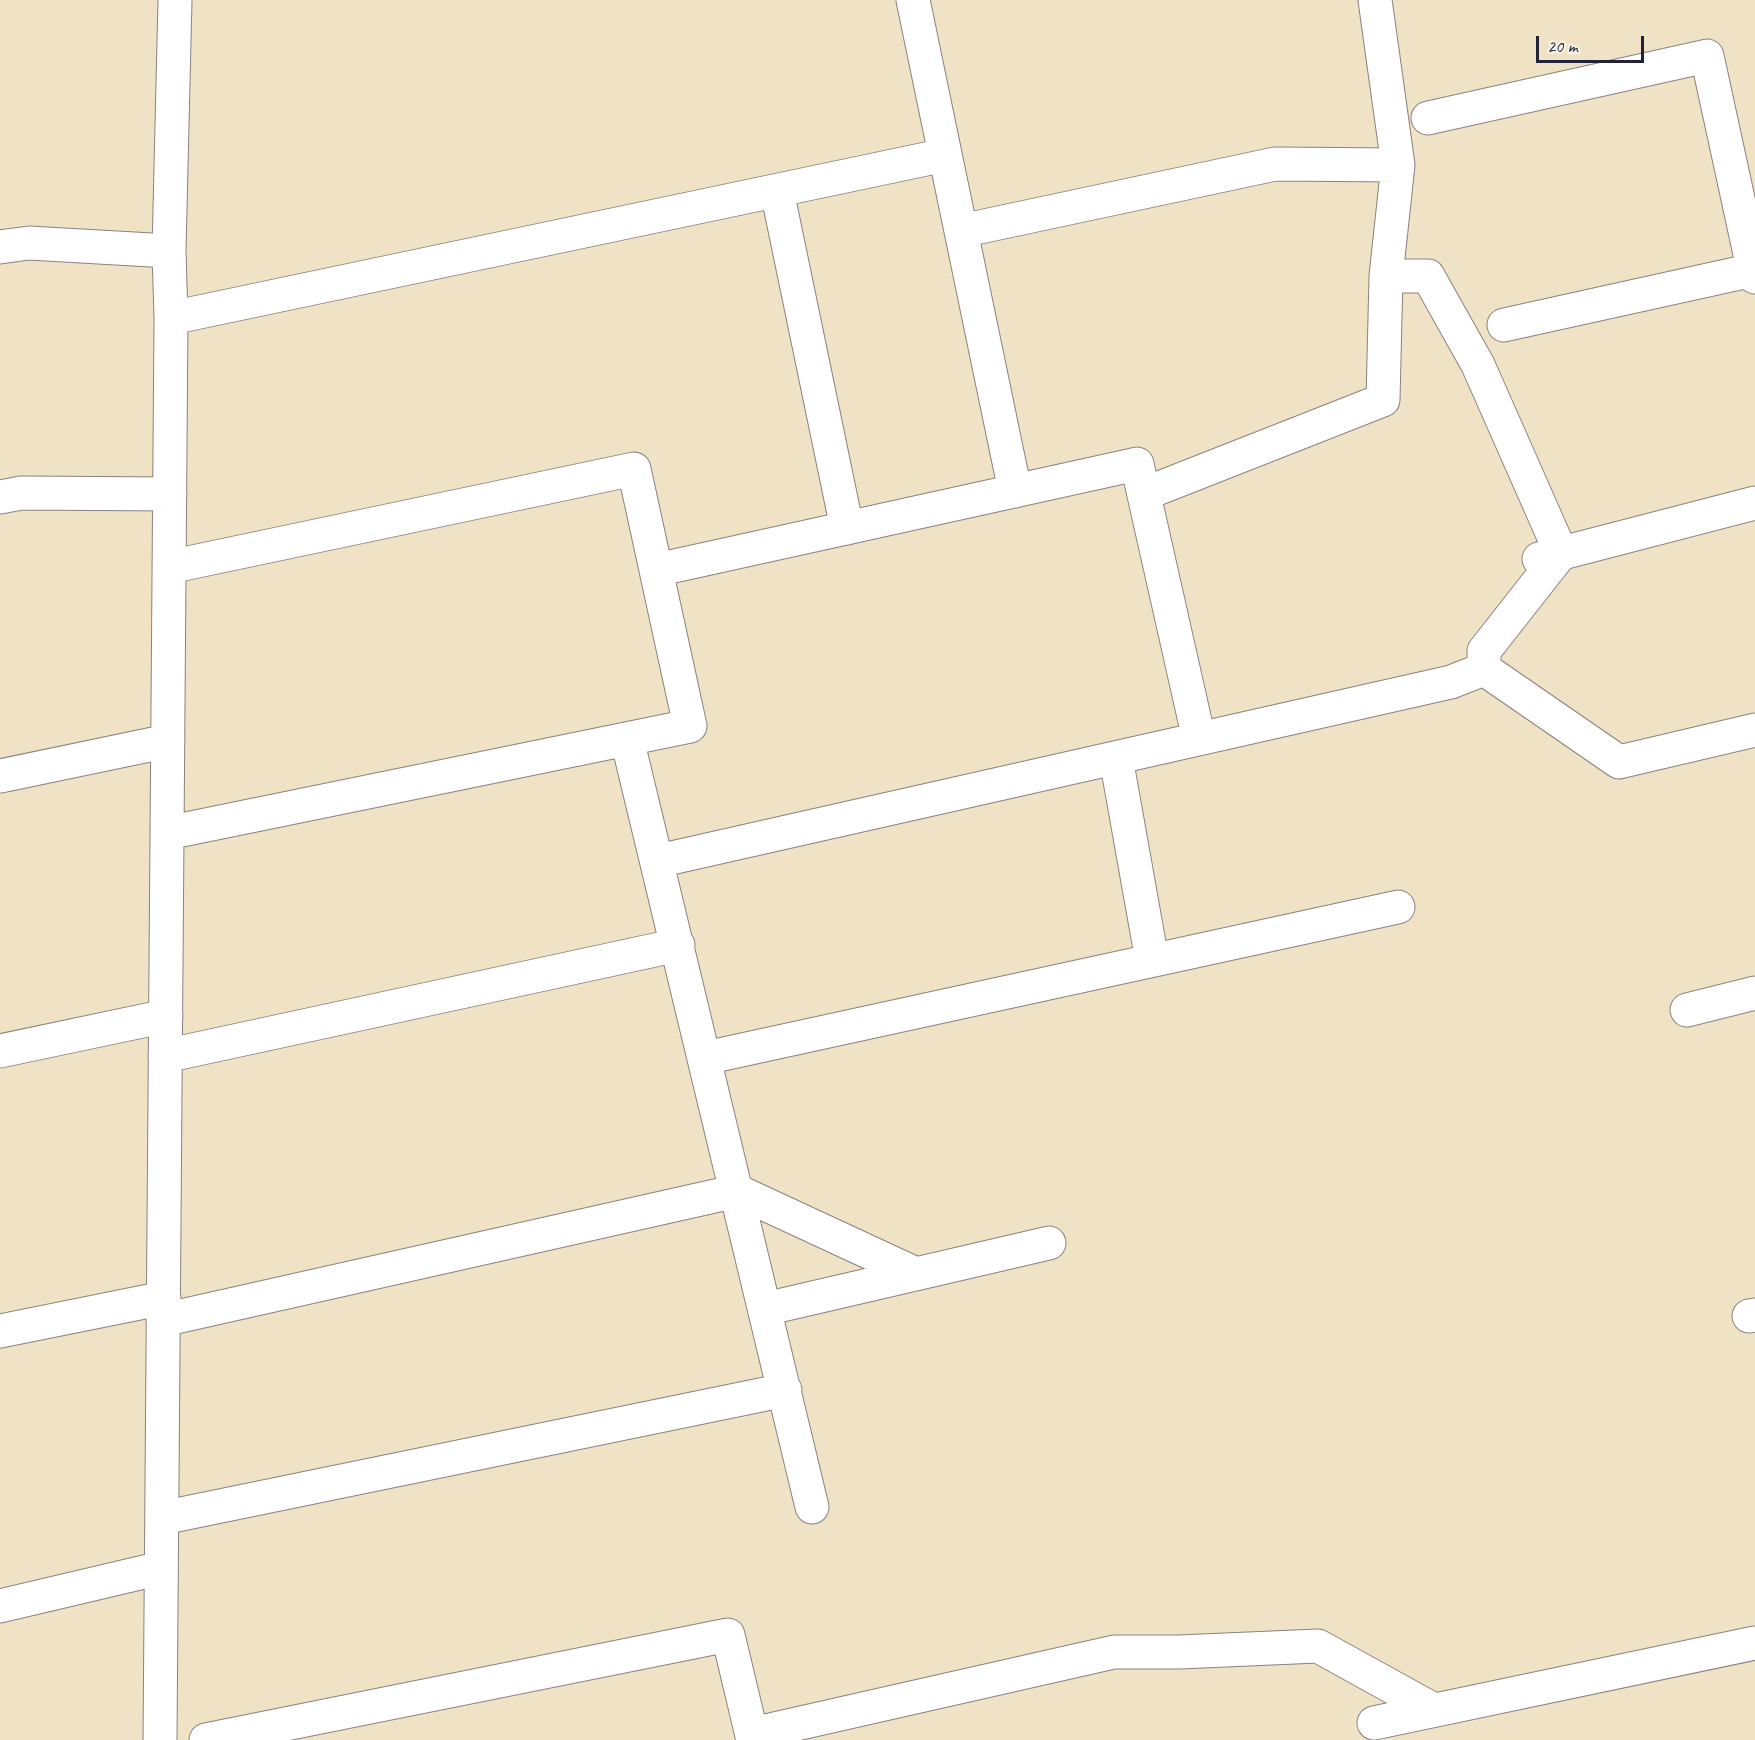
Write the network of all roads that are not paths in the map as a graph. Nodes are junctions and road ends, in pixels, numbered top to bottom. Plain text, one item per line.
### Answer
1 (175, 0) edge
2 (913, 0) edge
3 (1375, 0) edge
4 (1428, 118) dead end
5 (945, 155) junction
6 (1743, 159) edge
7 (1398, 165) junction
8 (777, 191) junction
9 (961, 231) junction
10 (0, 248) edge
11 (169, 251) junction
12 (1754, 274) edge
13 (1386, 276) junction
14 (171, 318) junction
15 (1504, 325) dead end
16 (1014, 491) junction
17 (170, 494) junction
18 (1144, 494) junction
19 (0, 497) edge
20 (1755, 503) edge
21 (847, 528) junction
22 (1561, 553) junction
23 (1529, 561) dead end
24 (169, 567) junction
25 (656, 570) junction
26 (1484, 669) junction
27 (1755, 730) edge
28 (627, 739) junction
29 (1199, 740) junction
30 (168, 741) junction
31 (1116, 758) junction
32 (0, 776) edge
33 (167, 833) junction
34 (658, 861) junction
35 (1398, 907) dead end
36 (678, 945) junction
37 (1152, 960) junction
38 (1755, 993) edge
39 (1687, 1010) dead end
40 (166, 1016) junction
41 (0, 1051) edge
42 (165, 1056) junction
43 (705, 1058) junction
44 (737, 1191) junction
45 (1049, 1243) dead end
46 (916, 1274) junction
47 (163, 1309) junction
48 (765, 1309) junction
49 (0, 1331) edge
50 (785, 1390) junction
51 (812, 1507) dead end
52 (162, 1518) junction
53 (161, 1569) junction
54 (0, 1606) edge
55 (1755, 1643) edge
56 (1434, 1710) junction
57 (1374, 1723) dead end
58 (752, 1737) edge
59 (160, 1740) edge
60 (206, 1740) edge

1 - 11 street
2 - 5 street
3 - 7 street
4 - 6 street
5 - 8 street
5 - 9 street
6 - 12 street
7 - 9 street
7 - 13 street
8 - 14 street
8 - 21 street
9 - 16 street
10 - 11 street
11 - 14 street
12 - 15 street
13 - 18 street
13 - 22 street
14 - 17 street
16 - 18 street
16 - 21 street
17 - 19 street
17 - 24 street
18 - 29 street
20 - 22 street
21 - 25 street
22 - 23 street
22 - 26 street
24 - 25 street
24 - 30 street
25 - 28 street
26 - 27 street
26 - 29 street
28 - 33 street
28 - 34 street
29 - 31 street
30 - 32 street
30 - 33 street
31 - 34 street
31 - 37 street
33 - 40 street
34 - 36 street
35 - 37 street
36 - 42 street
36 - 43 street
37 - 43 street
38 - 39 street
40 - 41 street
40 - 42 street
42 - 47 street
43 - 44 street
44 - 46 street
44 - 47 street
44 - 48 street
45 - 46 street
46 - 48 street
47 - 49 street
47 - 52 street
48 - 50 street
50 - 51 street
50 - 52 street
52 - 53 street
53 - 54 street
53 - 59 street
55 - 56 street
56 - 57 street
56 - 58 street
58 - 60 street

